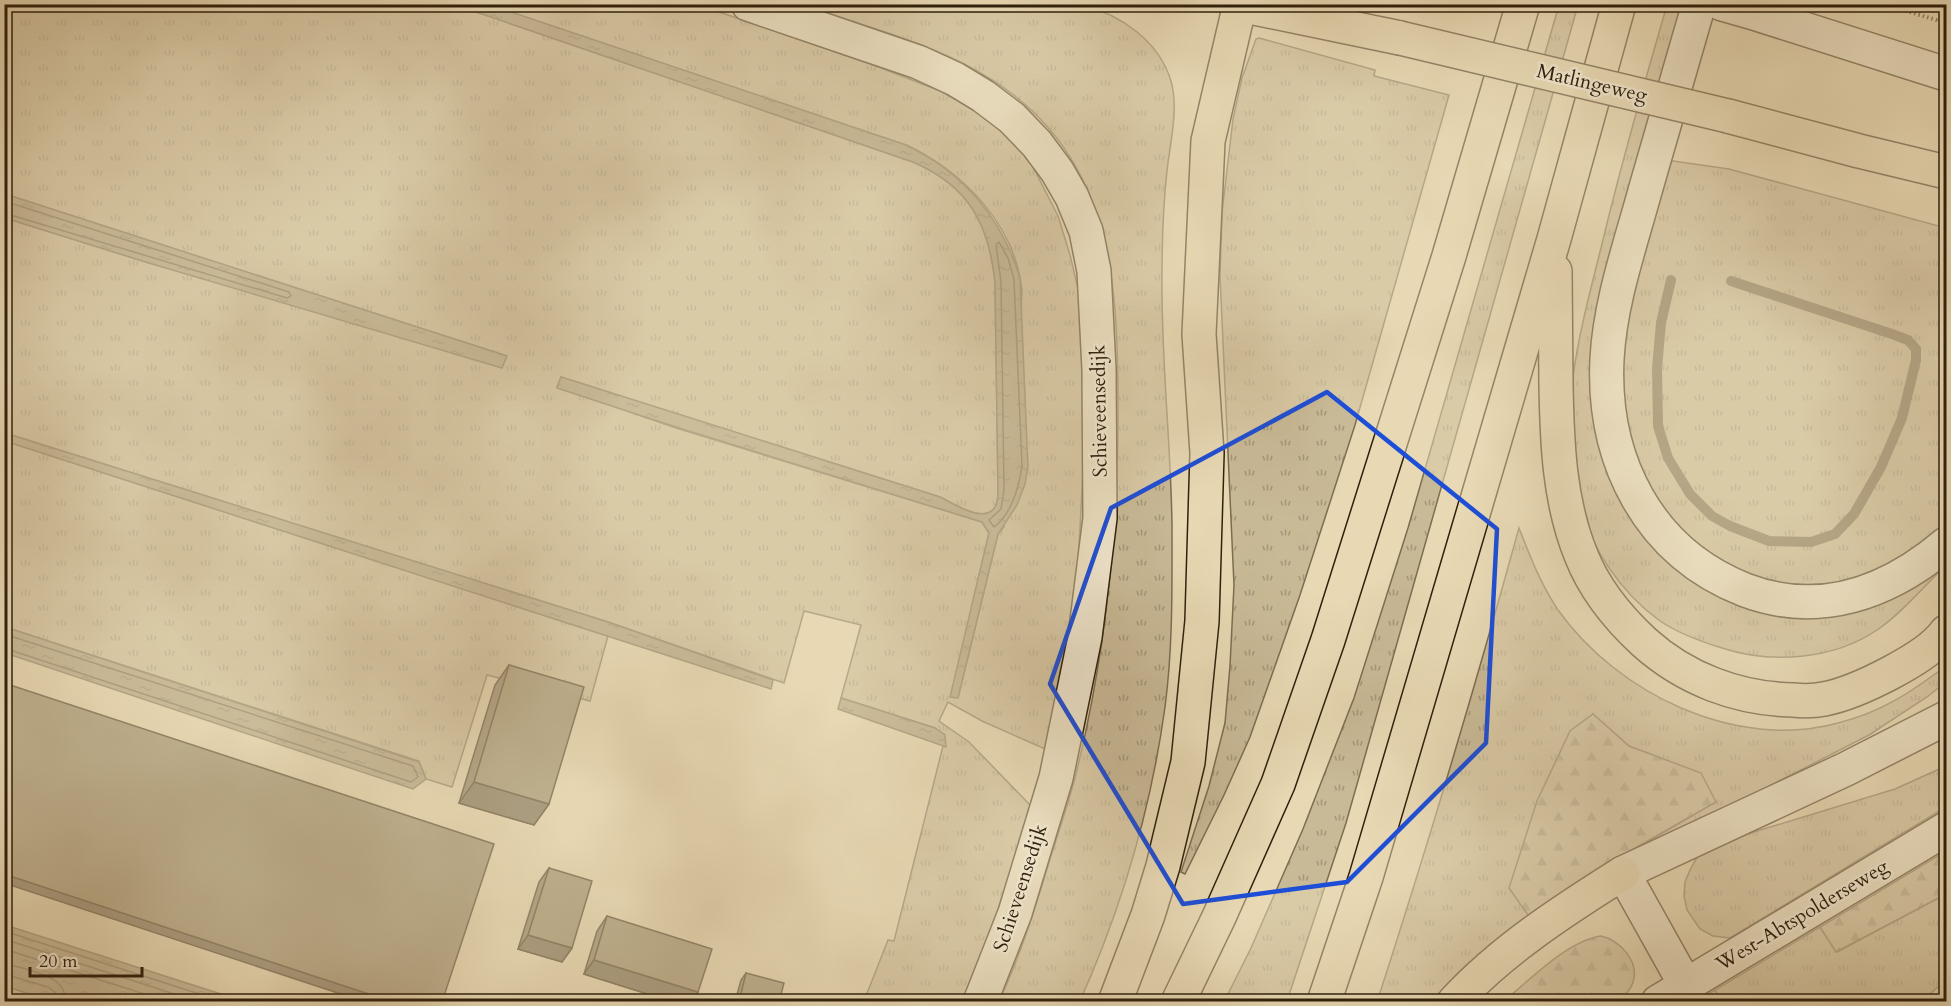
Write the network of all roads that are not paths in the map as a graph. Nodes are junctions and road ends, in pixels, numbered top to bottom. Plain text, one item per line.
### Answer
1 (748, 4) edge
2 (1523, 4) edge
3 (1619, 4) edge
4 (1699, 4) edge
5 (1722, 4) edge
6 (1239, 5) edge
7 (1947, 74) edge
8 (1947, 172) edge
9 (1554, 239) junction
10 (1947, 544) edge
11 (1947, 632) edge
12 (1947, 717) edge
13 (1947, 829) edge
14 (1623, 873) junction
15 (1685, 984) junction
16 (980, 1002) edge
17 (1115, 1002) edge
18 (1178, 1002) edge
19 (1324, 1002) edge
20 (1454, 1002) edge
21 (1658, 1002) edge

1 - 16 street, Schieveensedijk
2 - 18 highway
3 - 9 highway
4 - 10 street
5 - 7 street
6 - 8 highway, Matlingeweg, bridge
6 - 17 highway
9 - 11 highway
9 - 19 highway
12 - 14 street
13 - 15 street, West-Abtspolderseweg
14 - 15 street
14 - 20 highway
15 - 21 street, West-Abtspolderseweg

